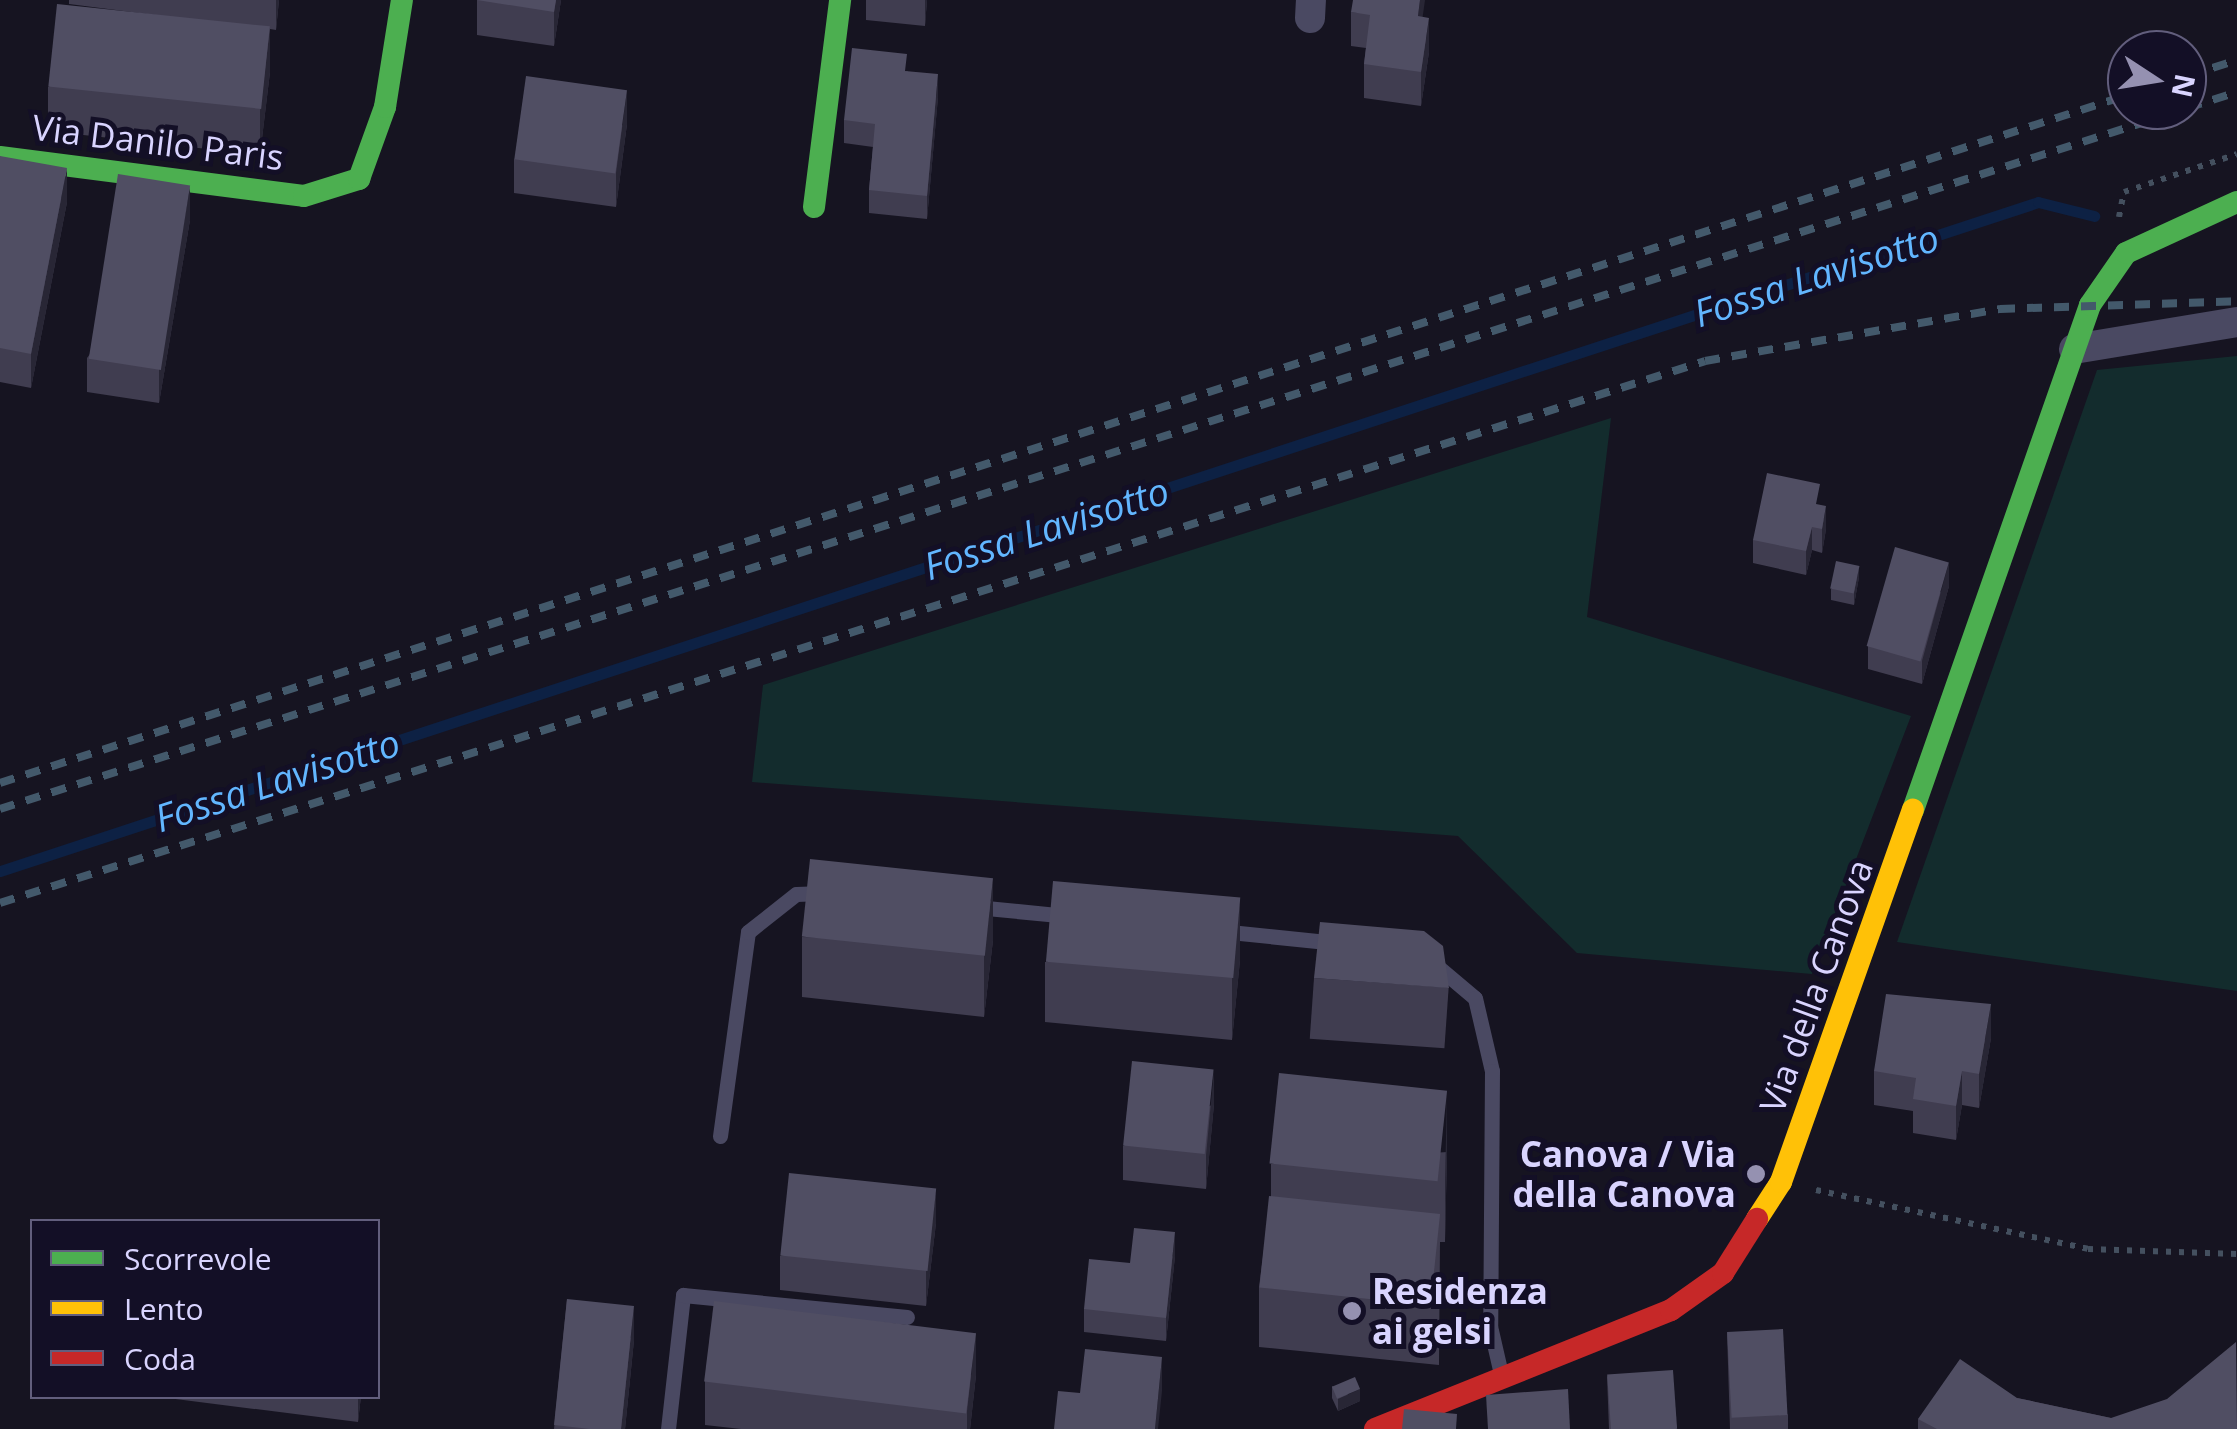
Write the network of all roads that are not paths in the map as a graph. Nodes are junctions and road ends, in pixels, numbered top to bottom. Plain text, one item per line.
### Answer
1 (402, 0) edge
2 (840, 0) edge
3 (0, 157) edge
4 (2237, 202) edge
5 (814, 207) dead end
6 (2237, 322) edge
7 (2074, 349) junction
8 (846, 895) edge
9 (963, 906) edge
10 (1080, 918) edge
11 (1196, 929) edge
12 (1352, 944) edge
13 (1410, 950) edge
14 (720, 1136) dead end
15 (907, 1318) dead end
16 (1502, 1378) junction
17 (668, 1429) edge
18 (1376, 1429) edge

1 - 3 street, Via Danilo Paris
2 - 5 street
4 - 7 street, Via della Canova
6 - 7 street
7 - 16 street, Via della Canova
8 - 14 lane
9 - 10 lane
11 - 12 lane
13 - 16 lane
15 - 17 lane
16 - 18 street, Via della Canova

